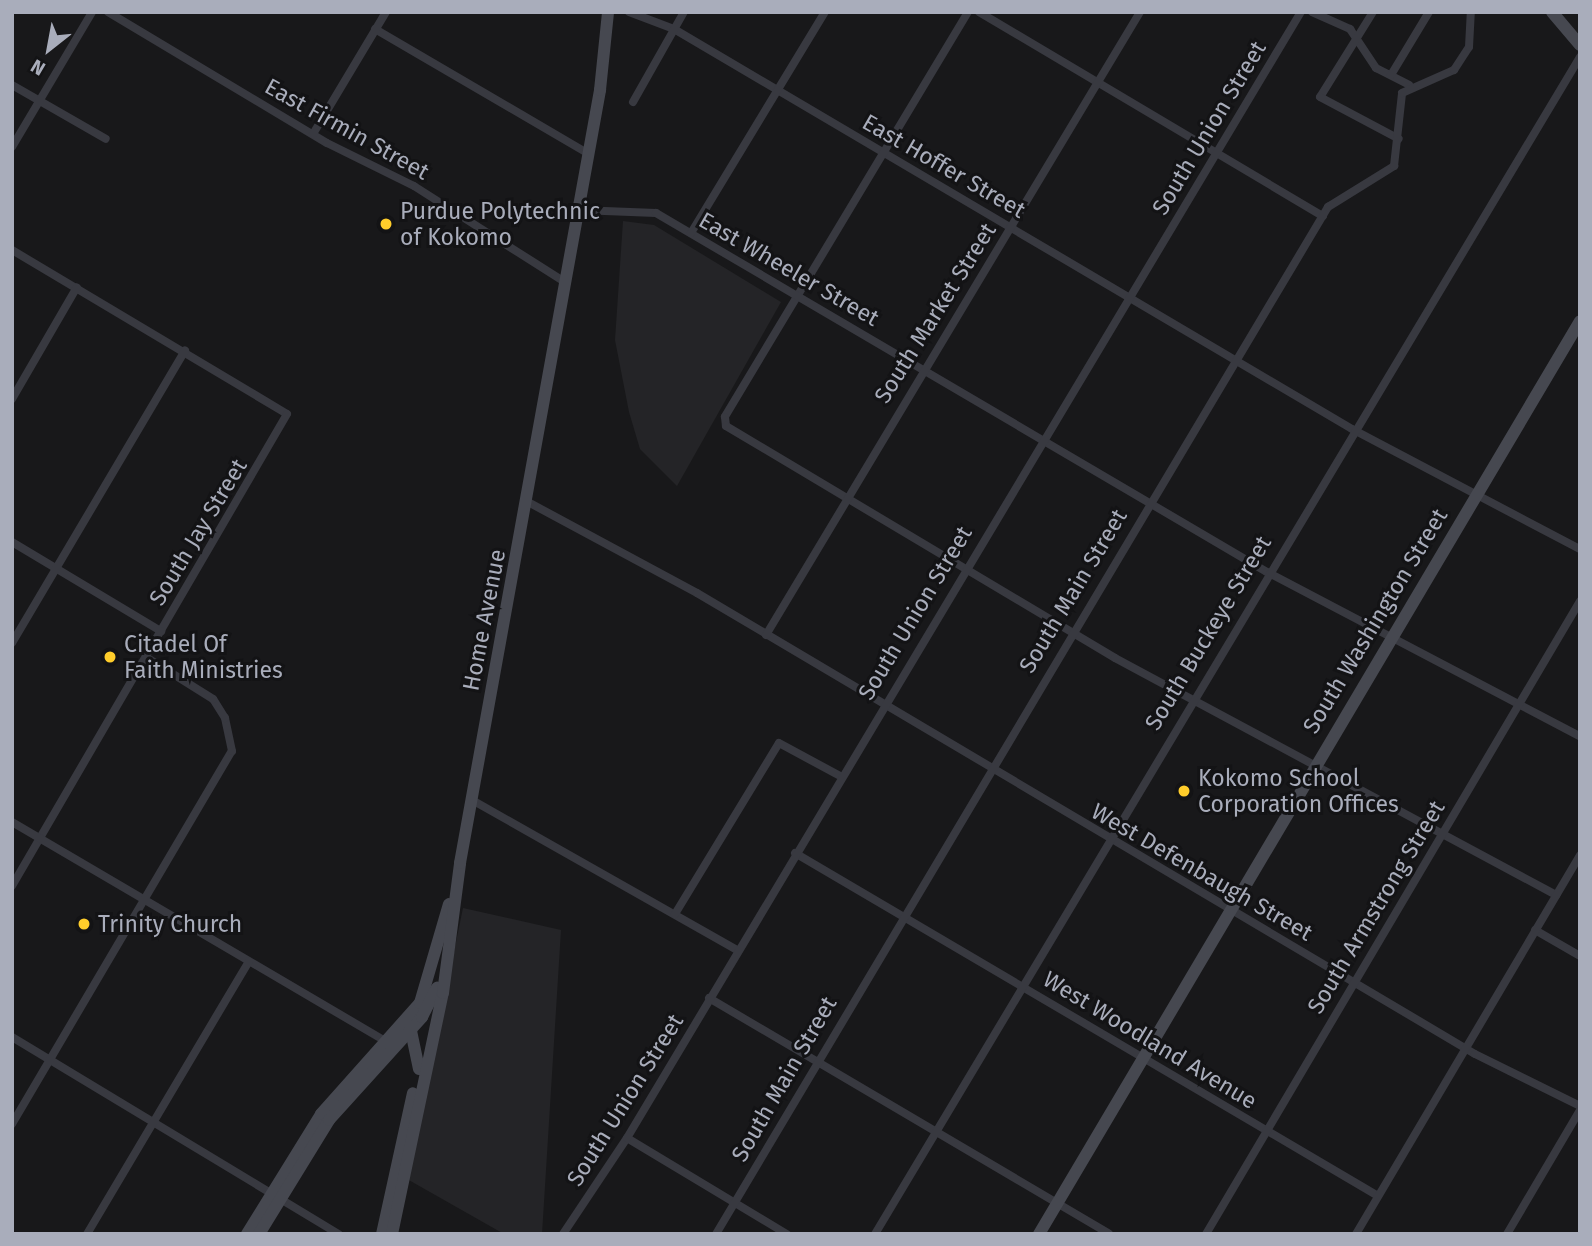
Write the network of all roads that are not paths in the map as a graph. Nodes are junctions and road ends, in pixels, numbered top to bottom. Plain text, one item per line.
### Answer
1 (92, 12) edge
2 (108, 12) edge
3 (386, 12) edge
4 (608, 12) edge
5 (629, 12) edge
6 (684, 12) edge
7 (825, 12) edge
8 (968, 12) edge
9 (979, 12) edge
10 (1140, 12) edge
11 (1301, 12) edge
12 (1312, 12) edge
13 (1373, 12) edge
14 (1429, 12) edge
15 (1471, 12) edge
16 (1552, 12) edge
17 (376, 29) junction
18 (674, 29) junction
19 (1357, 39) junction
20 (1580, 45) edge
21 (1580, 57) edge
22 (1391, 75) junction
23 (1098, 81) junction
24 (12, 85) edge
25 (1409, 85) junction
26 (778, 90) junction
27 (40, 101) junction
28 (633, 102) dead end
29 (313, 134) junction
30 (106, 139) dead end
31 (1399, 139) junction
32 (12, 147) edge
33 (883, 152) junction
34 (1217, 153) junction
35 (589, 155) junction
36 (579, 209) junction
37 (1323, 216) junction
38 (1011, 227) junction
39 (691, 233) junction
40 (12, 250) edge
41 (566, 283) junction
42 (76, 287) junction
43 (798, 296) junction
44 (1129, 297) junction
45 (1580, 321) edge
46 (185, 350) junction
47 (1236, 360) junction
48 (922, 369) junction
49 (12, 399) edge
50 (1352, 429) junction
51 (1043, 440) junction
52 (1475, 494) junction
53 (846, 498) junction
54 (528, 502) junction
55 (1149, 504) junction
56 (12, 542) edge
57 (1580, 549) edge
58 (57, 568) junction
59 (965, 568) junction
60 (1267, 572) junction
61 (1580, 601) edge
62 (161, 631) junction
63 (1071, 632) junction
64 (766, 635) junction
65 (1391, 636) junction
66 (12, 643) edge
67 (146, 657) junction
68 (1190, 699) junction
69 (1519, 705) junction
70 (881, 706) junction
71 (1580, 736) edge
72 (1315, 765) junction
73 (988, 768) junction
74 (840, 776) junction
75 (472, 800) junction
76 (12, 822) edge
77 (1442, 833) junction
78 (40, 838) junction
79 (1107, 838) junction
80 (795, 853) junction
81 (1580, 855) edge
82 (460, 863) junction
83 (12, 886) edge
84 (1556, 895) junction
85 (146, 899) junction
86 (1229, 910) junction
87 (675, 914) junction
88 (903, 915) junction
89 (1535, 930) junction
90 (737, 950) junction
91 (1580, 956) edge
92 (249, 961) junction
93 (446, 961) junction
94 (1354, 983) junction
95 (1020, 986) junction
96 (709, 998) junction
97 (409, 1025) junction
98 (12, 1037) edge
99 (391, 1045) junction
100 (1465, 1048) junction
101 (1142, 1058) junction
102 (50, 1060) junction
103 (817, 1060) junction
104 (1580, 1108) edge
105 (154, 1121) junction
106 (12, 1124) edge
107 (936, 1130) junction
108 (1267, 1131) junction
109 (627, 1138) junction
110 (277, 1194) junction
111 (1378, 1196) junction
112 (734, 1203) junction
113 (1057, 1203) junction
114 (87, 1234) edge
115 (247, 1234) edge
116 (259, 1234) edge
117 (339, 1234) edge
118 (382, 1234) edge
119 (392, 1234) edge
120 (563, 1234) edge
121 (716, 1234) edge
122 (788, 1234) edge
123 (875, 1234) edge
124 (1039, 1234) edge
125 (1109, 1234) edge
126 (1206, 1234) edge
127 (1356, 1234) edge
128 (1507, 1234) edge

1 - 27 street
2 - 29 street, East Firmin Street
3 - 17 street
4 - 35 main road, Home Avenue
5 - 18 street, East Hoffer Street
6 - 18 street
7 - 26 street
8 - 33 street
9 - 23 street
10 - 23 street, South Market Street
11 - 34 street, South Union Street
12 - 19 street
13 - 19 street
14 - 22 street
15 - 25 street
16 - 20 main road
17 - 29 street
17 - 35 street
18 - 26 street, East Hoffer Street
18 - 28 street
19 - 22 street
19 - 31 street
21 - 50 street, South Buckeye Street
22 - 25 street
23 - 34 street
23 - 38 street, South Market Street
24 - 27 street
25 - 31 street, South Main Street
26 - 33 street, East Hoffer Street
26 - 39 street
27 - 30 street
27 - 32 street
29 - 41 street, East Firmin Street
31 - 37 street, South Main Street
33 - 38 street, East Hoffer Street
33 - 43 street
34 - 37 street
34 - 44 street, South Union Street
35 - 36 main road, Home Avenue
36 - 39 street, East Wheeler Street
36 - 41 main road, Home Avenue
37 - 47 street, South Main Street
38 - 44 street, East Hoffer Street
38 - 48 street, South Market Street
39 - 43 street, East Wheeler Street
40 - 42 street
41 - 54 main road, Home Avenue
42 - 46 street
42 - 49 street
43 - 48 street, East Wheeler Street
43 - 53 street
44 - 47 street, East Hoffer Street
44 - 51 street, South Union Street
45 - 52 main road, South Washington Street
46 - 58 street
46 - 62 street, South Jay Street
47 - 50 street, East Hoffer Street
47 - 55 street, South Main Street
48 - 51 street, East Wheeler Street
48 - 53 street, South Market Street
50 - 52 street, East Hoffer Street
50 - 60 street, South Buckeye Street
51 - 55 street, East Wheeler Street
51 - 59 street, South Union Street
52 - 57 street, East Hoffer Street
52 - 65 main road, South Washington Street
53 - 59 street
53 - 64 street, South Market Street
54 - 64 street, West Defenbaugh Street
54 - 75 main road, Home Avenue
55 - 60 street, East Wheeler Street
55 - 63 street, South Main Street
56 - 58 street
58 - 62 street
58 - 66 street
59 - 63 street
59 - 70 street, South Union Street
60 - 65 street, East Wheeler Street
60 - 68 street, South Buckeye Street
61 - 69 street, South Armstrong Street
62 - 67 street, South Jay Street
63 - 68 street
63 - 73 street, South Main Street
64 - 70 street, West Defenbaugh Street
65 - 69 street, East Wheeler Street
65 - 72 main road, South Washington Street
67 - 78 street, South Jay Street
67 - 85 street
68 - 72 street
68 - 79 street, South Buckeye Street
69 - 71 street, East Wheeler Street
69 - 77 street, South Armstrong Street
70 - 73 street, West Defenbaugh Street
70 - 74 street, South Union Street
72 - 77 street
72 - 86 main road, South Washington Street
73 - 79 street, West Defenbaugh Street
73 - 88 street, South Main Street
74 - 80 street, South Union Street
74 - 87 street
75 - 82 main road, Home Avenue
75 - 87 street
76 - 78 street
77 - 84 street
77 - 94 street, South Armstrong Street
78 - 83 street, South Jay Street
78 - 85 street
79 - 86 street, West Defenbaugh Street
79 - 95 street, South Buckeye Street
80 - 88 street, West Woodland Avenue
80 - 90 street, South Union Street
81 - 84 street
82 - 93 main road, Home Avenue
82 - 97 main road
84 - 89 street
85 - 92 street
85 - 102 street
86 - 94 street, West Defenbaugh Street
86 - 101 main road, South Washington Street
87 - 90 street
88 - 95 street, West Woodland Avenue
88 - 103 street, South Main Street
89 - 91 street
89 - 100 street
90 - 96 street, South Union Street
92 - 99 street
92 - 105 street
93 - 97 main road
93 - 119 main road, Home Avenue
94 - 100 street, West Defenbaugh Street
94 - 108 street, South Armstrong Street
95 - 101 street, West Woodland Avenue
95 - 107 street, South Buckeye Street
96 - 103 street
96 - 109 street, South Union Street
97 - 99 main road
97 - 118 main road
98 - 102 street
99 - 110 main road
100 - 104 street, West Defenbaugh Street
100 - 111 street
101 - 108 street, West Woodland Avenue
101 - 113 main road, South Washington Street
102 - 105 street
102 - 106 street
103 - 107 street
103 - 112 street, South Main Street
104 - 128 street
105 - 110 street
105 - 114 street
107 - 113 street
107 - 123 street, South Buckeye Street
108 - 111 street, West Woodland Avenue
108 - 126 street, South Armstrong Street
109 - 112 street
109 - 120 street, South Union Street
110 - 115 main road
110 - 116 main road
110 - 117 street
111 - 127 street
112 - 121 street, South Main Street
112 - 122 street
113 - 124 main road, South Washington Street
113 - 125 street

